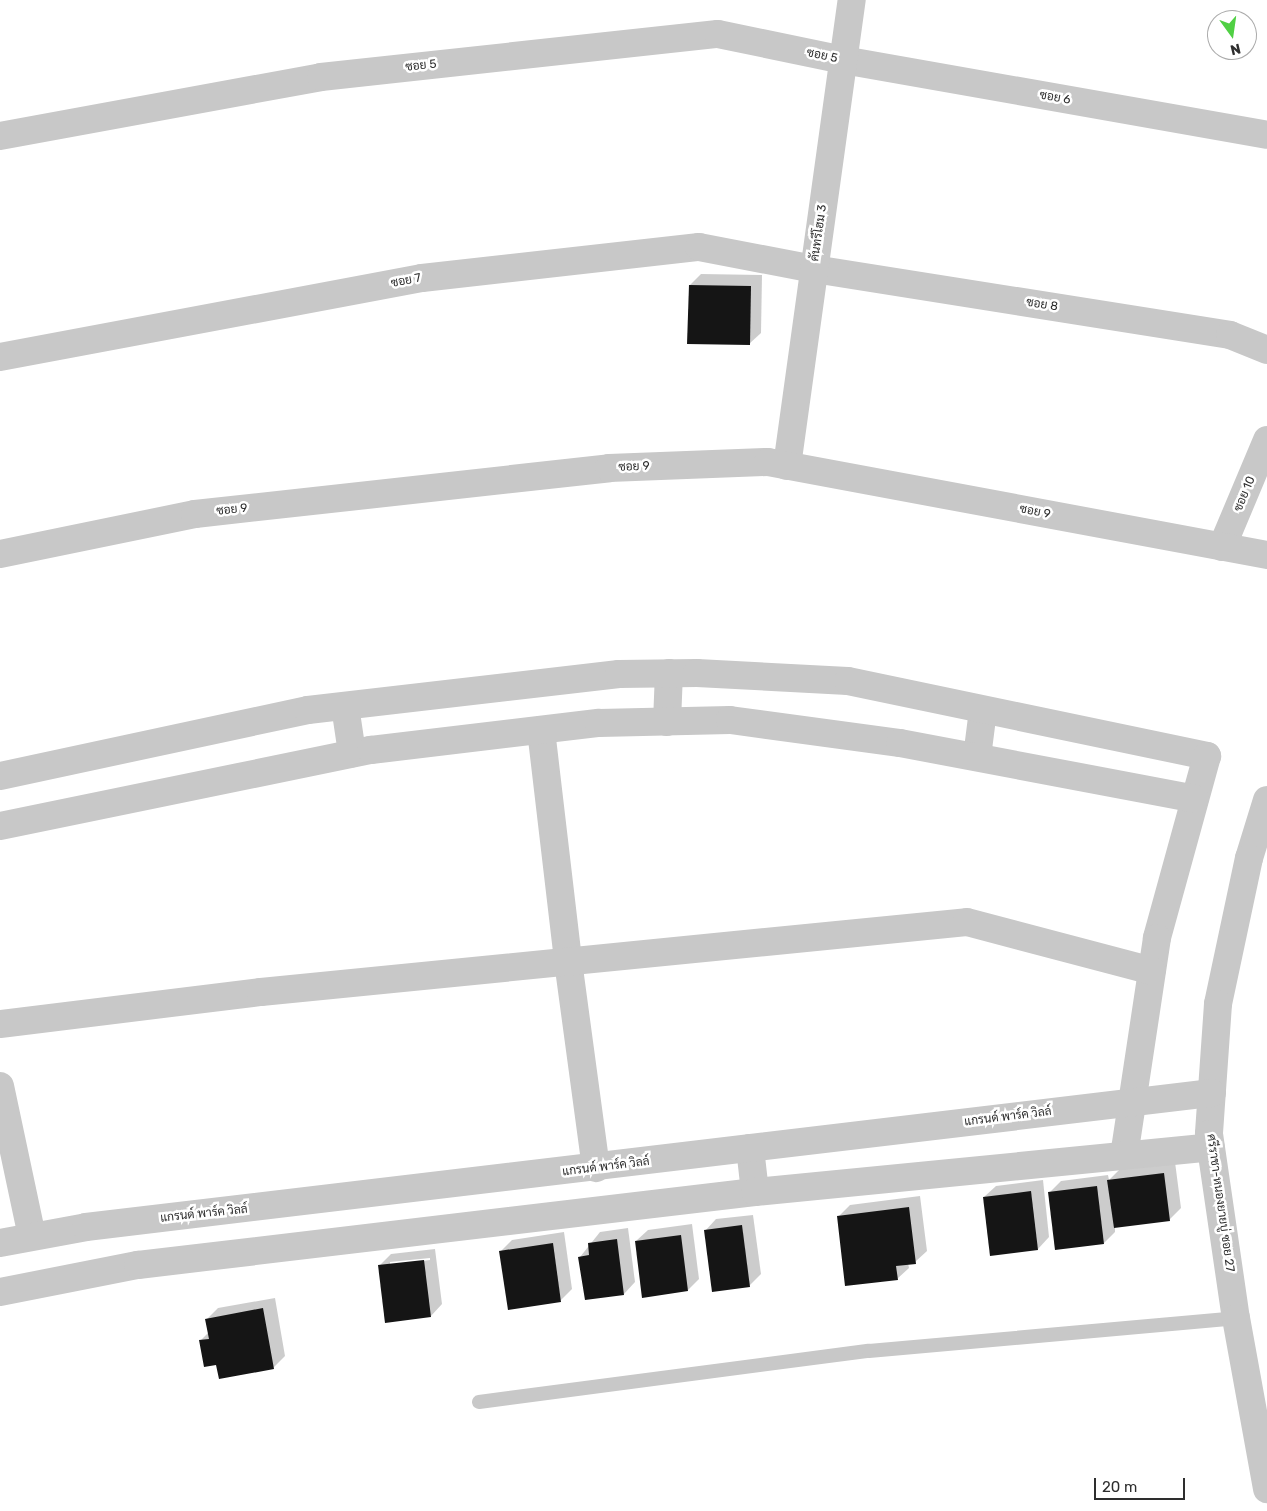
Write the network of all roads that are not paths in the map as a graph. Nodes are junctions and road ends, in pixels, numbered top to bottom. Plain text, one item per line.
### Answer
1 (852, 0) edge
2 (843, 60) junction
3 (1267, 135) edge
4 (0, 136) edge
5 (814, 269) junction
6 (1267, 350) edge
7 (0, 357) edge
8 (1267, 440) edge
9 (788, 466) junction
10 (1222, 548) junction
11 (0, 554) edge
12 (1267, 555) edge
13 (669, 673) junction
14 (345, 706) junction
15 (983, 710) junction
16 (667, 722) junction
17 (541, 730) junction
18 (352, 753) junction
19 (977, 757) junction
20 (0, 776) edge
21 (1195, 799) junction
22 (1267, 800) edge
23 (0, 826) edge
24 (568, 961) junction
25 (1152, 971) junction
26 (0, 1024) edge
27 (0, 1086) edge
28 (1212, 1093) junction
29 (1133, 1102) junction
30 (1211, 1147) junction
31 (750, 1148) junction
32 (1124, 1156) junction
33 (596, 1168) junction
34 (445, 1186) junction
35 (755, 1192) junction
36 (134, 1222) junction
37 (452, 1229) junction
38 (32, 1236) junction
39 (0, 1243) edge
40 (138, 1265) junction
41 (0, 1292) edge
42 (1236, 1318) junction
43 (479, 1402) dead end
44 (1267, 1489) edge

1 - 2 street, คันทรีโฮม 3
2 - 3 street, ซอย 6
2 - 4 street, ซอย 5
2 - 5 street, คันทรีโฮม 3
5 - 6 street, ซอย 8
5 - 7 street, ซอย 7
5 - 9 street, คันทรีโฮม 3
8 - 10 street, ซอย 10
9 - 10 street, ซอย 9
9 - 11 street, ซอย 9
10 - 12 street, ซอย 9
13 - 14 street
13 - 15 street
13 - 16 street
14 - 18 street
14 - 20 street
15 - 19 street
15 - 21 street
16 - 17 street
16 - 19 street
17 - 18 street
17 - 24 street
18 - 23 street
19 - 21 street
21 - 25 street
22 - 28 street, ศรีราชา-หนองยายบู่ ซอย 27
24 - 25 street
24 - 26 street
24 - 33 street
25 - 29 street
27 - 38 street
28 - 29 street, แกรนด์ พาร์ค วิลล์
28 - 30 street, ศรีราชา-หนองยายบู่ ซอย 27
29 - 31 street, แกรนด์ พาร์ค วิลล์
29 - 32 street
30 - 32 street
30 - 42 street, ศรีราชา-หนองยายบู่ ซอย 27
31 - 33 street, แกรนด์ พาร์ค วิลล์
31 - 35 street
32 - 35 street
33 - 34 street, แกรนด์ พาร์ค วิลล์
34 - 36 street, แกรนด์ พาร์ค วิลล์
34 - 37 street
35 - 37 street
36 - 38 street, แกรนด์ พาร์ค วิลล์
36 - 40 street
37 - 40 street
38 - 39 street, แกรนด์ พาร์ค วิลล์
40 - 41 street
42 - 43 lane
42 - 44 street, ศรีราชา-หนองยายบู่ ซอย 27

